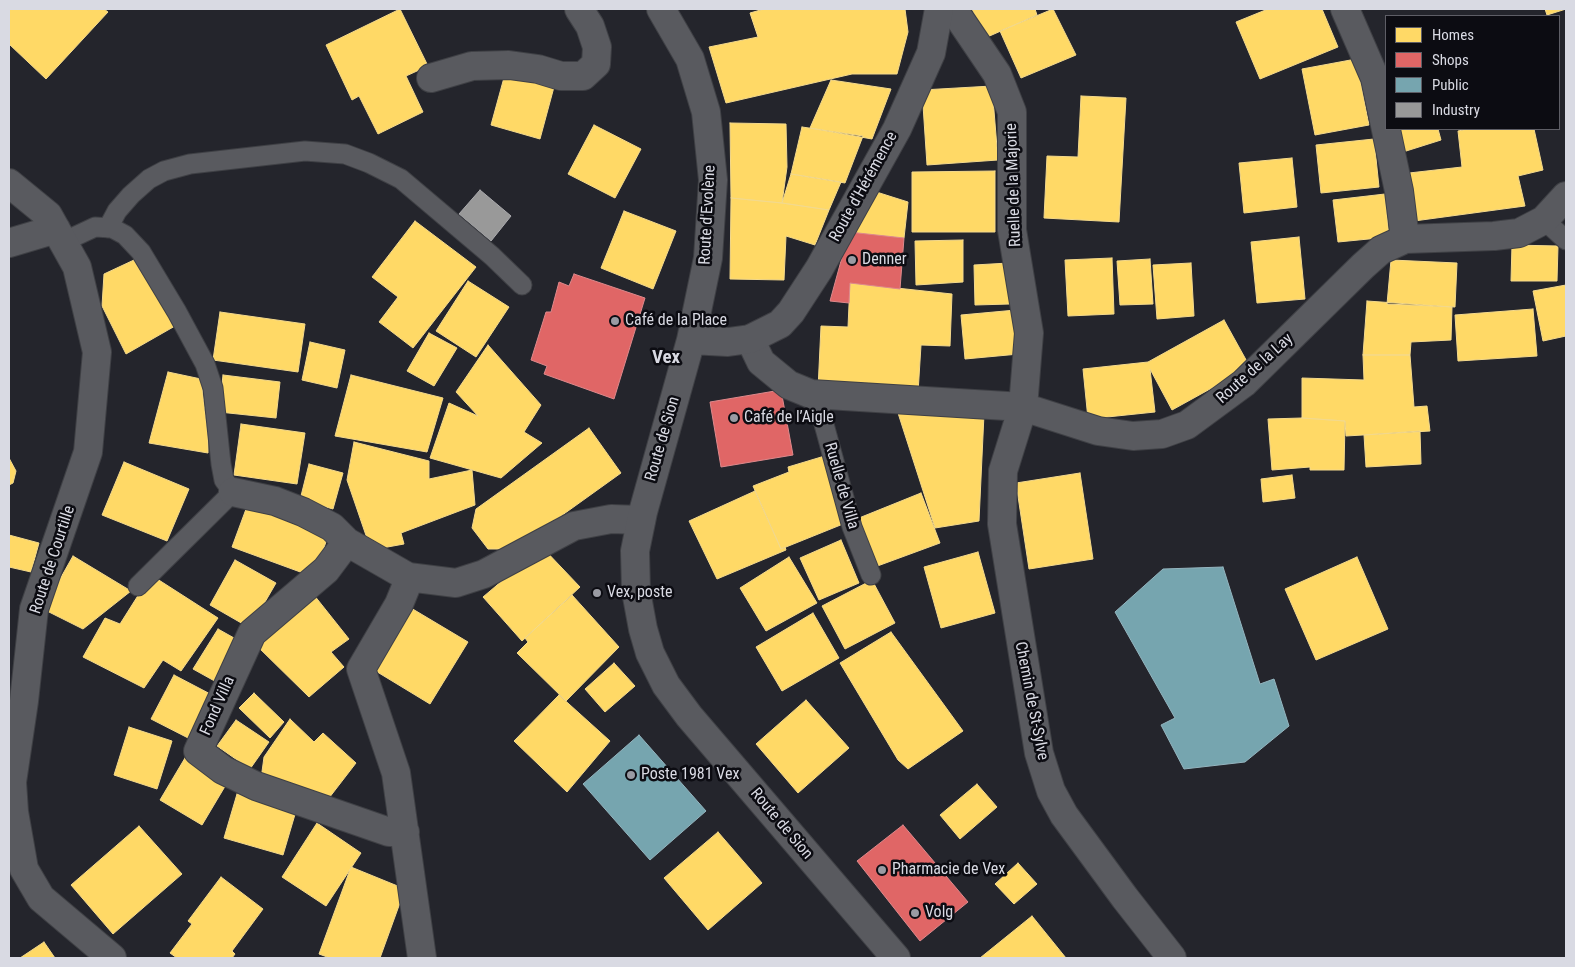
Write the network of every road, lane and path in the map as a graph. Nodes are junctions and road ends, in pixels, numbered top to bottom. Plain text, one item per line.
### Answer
1 (578, 9) edge
2 (661, 9) edge
3 (939, 9) edge
4 (953, 9) edge
5 (1345, 9) edge
6 (431, 78) dead end
7 (1385, 126) edge
8 (1386, 130) edge
9 (9, 183) edge
10 (1566, 196) edge
11 (1544, 220) junction
12 (108, 228) junction
13 (60, 236) junction
14 (1405, 239) junction
15 (1566, 240) edge
16 (9, 243) edge
17 (522, 285) dead end
18 (750, 339) junction
19 (691, 340) junction
20 (816, 395) junction
21 (1023, 406) junction
22 (233, 492) junction
23 (641, 520) junction
24 (347, 542) junction
25 (871, 575) dead end
26 (410, 577) junction
27 (138, 586) dead end
28 (405, 832) junction
29 (112, 958) edge
30 (422, 958) edge
31 (896, 958) edge
32 (1172, 958) edge

1 - 6 street
2 - 19 street, Route d'Evolène
3 - 18 street, Route d'Hérémence
4 - 21 street, Ruelle de la Majorie
5 - 7 street
8 - 14 street
9 - 13 street, Route de Courtille
10 - 11 street, Route de la Lay
11 - 14 street, Route de la Lay
11 - 15 lane
12 - 13 lane
12 - 17 lane
12 - 22 lane
13 - 16 street
13 - 29 street, Route de Courtille
14 - 21 street, Route de la Lay
18 - 19 street
18 - 20 street, Route de la Lay
19 - 23 street, Route de Sion
20 - 21 street, Route de la Lay
20 - 25 lane, Ruelle de Villa
21 - 32 street, Chemin de St-Sylve
22 - 24 street
22 - 27 lane
23 - 26 street
23 - 31 street, Route de Sion
24 - 26 street
24 - 28 street, Fond Villa
26 - 28 street
28 - 30 street

